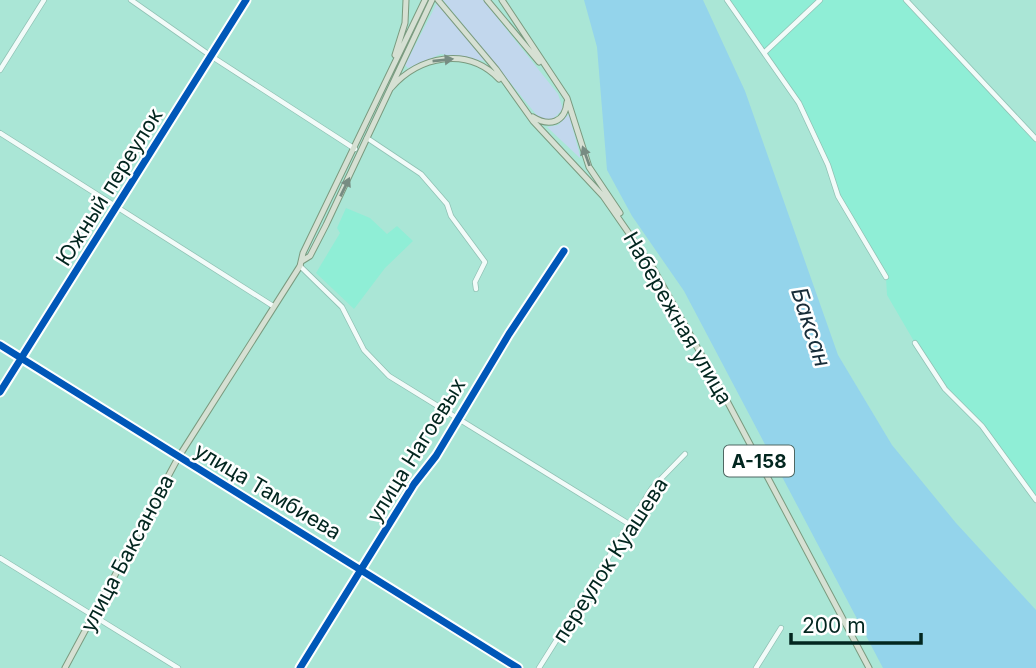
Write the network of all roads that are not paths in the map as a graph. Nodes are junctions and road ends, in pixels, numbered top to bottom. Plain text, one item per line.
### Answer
1 (44, 0) edge
2 (131, 0) edge
3 (246, 0) edge
4 (406, 0) edge
5 (425, 0) edge
6 (432, 0) edge
7 (438, 0) edge
8 (487, 0) edge
9 (502, 0) edge
10 (727, 0) edge
11 (820, 0) edge
12 (906, 0) edge
13 (424, 8) junction
14 (765, 52) junction
15 (211, 57) junction
16 (393, 65) junction
17 (0, 70) edge
18 (548, 72) junction
19 (512, 92) junction
20 (387, 93) junction
21 (567, 98) junction
22 (527, 113) junction
23 (0, 134) edge
24 (367, 138) junction
25 (1036, 139) edge
26 (354, 148) junction
27 (361, 152) junction
28 (117, 208) junction
29 (564, 251) dead end
30 (646, 257) junction
31 (301, 263) junction
32 (886, 277) dead end
33 (476, 289) dead end
34 (273, 306) junction
35 (915, 343) dead end
36 (0, 345) edge
37 (20, 359) junction
38 (0, 392) edge
39 (457, 418) junction
40 (685, 454) dead end
41 (178, 458) junction
42 (1036, 500) edge
43 (629, 524) junction
44 (0, 558) edge
45 (363, 569) junction
46 (93, 615) junction
47 (781, 628) dead end
48 (541, 667) edge
49 (65, 668) edge
50 (178, 668) edge
51 (300, 668) edge
52 (517, 668) edge
53 (756, 668) edge
54 (869, 668) edge

1 - 17 street
2 - 15 street
3 - 15 street, Южный переулок
4 - 16 main road
5 - 13 main road
6 - 13 main road
7 - 19 main road, Набережная улица / А-158
8 - 18 main road, А-158
9 - 18 main road
10 - 14 street
11 - 14 street
12 - 25 street
13 - 16 main road, улица Баксанова
13 - 20 main road, улица Баксанова
14 - 32 street
15 - 26 street
15 - 28 street, Южный переулок
16 - 26 main road, улица Баксанова
18 - 21 main road, А-158
20 -> 19 main road
19 - 22 main road, Набережная улица / А-158
20 - 24 main road, улица Баксанова
21 - 22 main road
30 -> 21 main road, А-158
22 - 30 main road, Набережная улица / А-158
23 - 28 street
24 - 27 main road, улица Баксанова
24 - 33 street
26 - 27 street
26 - 31 main road, улица Баксанова
31 -> 27 main road, улица Баксанова
28 - 34 street
28 - 37 street, Южный переулок
29 - 39 street, улица Нагоевых
30 - 54 main road, Набережная улица / А-158
31 - 34 main road, улица Баксанова
31 - 39 street
34 - 41 main road, улица Баксанова
35 - 42 street
36 - 37 street, улица Тамбиева
37 - 38 street, Южный переулок
37 - 41 street, улица Тамбиева
39 - 43 street
39 - 45 street, улица Нагоевых
40 - 43 street, переулок Куашева
41 - 45 street, улица Тамбиева
41 - 46 main road, улица Баксанова
43 - 48 street, переулок Куашева
44 - 46 street
45 - 51 street, улица Нагоевых
45 - 52 street, улица Тамбиева
46 - 49 main road, улица Баксанова
46 - 50 street
47 - 53 street

